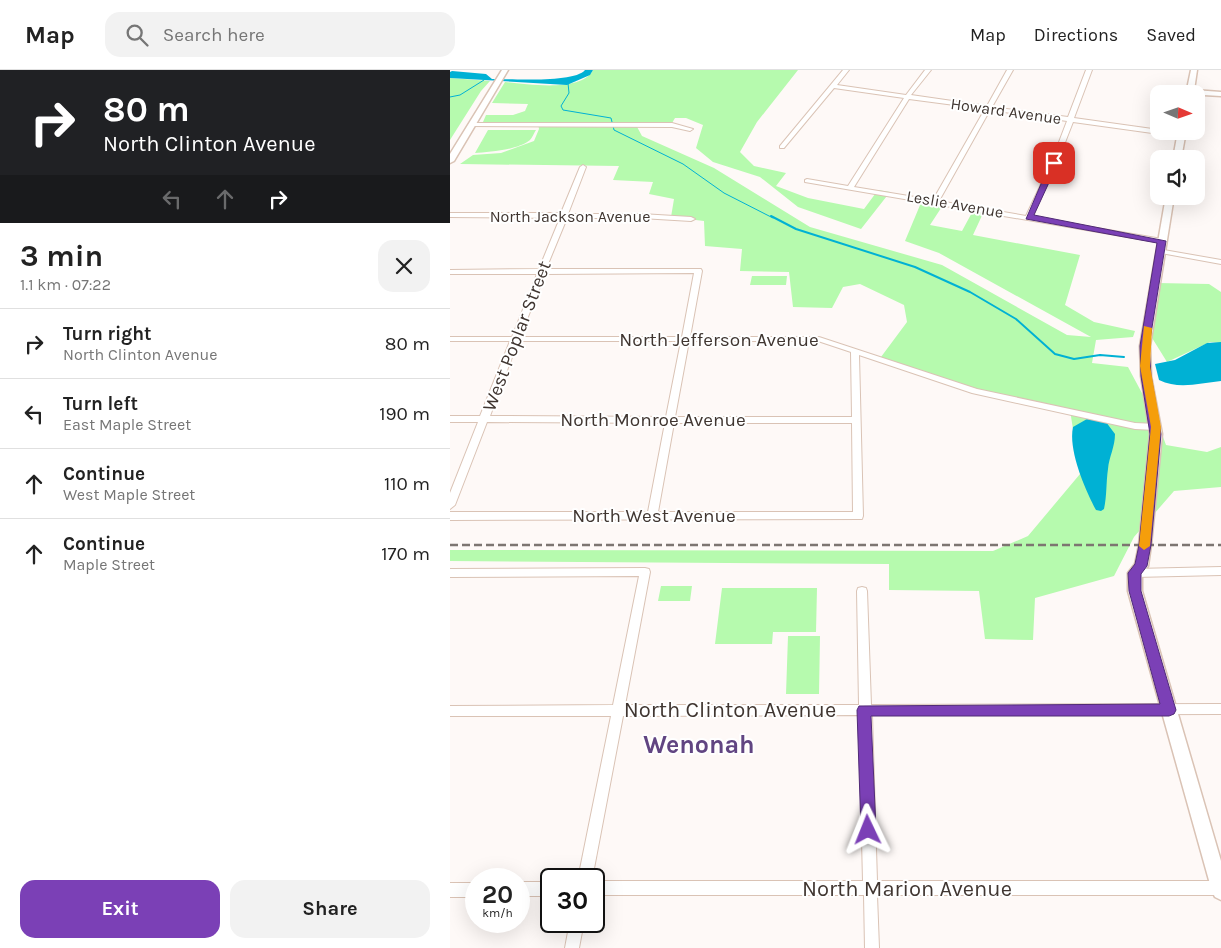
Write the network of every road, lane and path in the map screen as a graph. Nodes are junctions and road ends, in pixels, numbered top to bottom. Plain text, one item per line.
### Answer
1 (506, 70) edge
2 (846, 70) edge
3 (928, 70) edge
4 (1010, 70) edge
5 (1088, 70) edge
6 (1194, 70) edge
7 (1191, 85) edge
8 (832, 86) junction
9 (1205, 93) edge
10 (1221, 94) edge
11 (908, 97) junction
12 (988, 109) junction
13 (1071, 120) junction
14 (472, 125) junction
15 (690, 128) dead end
16 (1150, 129) edge
17 (782, 147) dead end
18 (450, 161) edge
19 (583, 167) dead end
20 (807, 181) dead end
21 (851, 187) junction
22 (936, 201) junction
23 (1168, 205) edge
24 (450, 215) edge
25 (564, 215) junction
26 (1029, 217) junction
27 (690, 219) dead end
28 (1161, 246) junction
29 (1221, 262) edge
30 (450, 272) edge
31 (542, 272) junction
32 (450, 339) edge
33 (516, 339) junction
34 (684, 339) junction
35 (856, 350) junction
36 (450, 419) edge
37 (484, 419) junction
38 (669, 419) junction
39 (856, 420) junction
40 (1156, 427) junction
41 (450, 505) edge
42 (450, 516) edge
43 (652, 516) junction
44 (1221, 571) edge
45 (450, 573) edge
46 (1134, 573) junction
47 (862, 591) dead end
48 (1221, 709) edge
49 (450, 710) edge
50 (618, 710) junction
51 (864, 710) junction
52 (1169, 710) junction
53 (587, 868) edge
54 (605, 888) edge
55 (1221, 889) edge
56 (450, 890) edge
57 (465, 890) edge
58 (870, 890) junction
59 (575, 933) edge
60 (572, 948) edge
61 (872, 948) edge

1 - 14 street
2 - 8 street
3 - 11 street
4 - 12 street
5 - 13 street
6 - 7 street
8 - 11 street, Howard Avenue
8 - 17 street
9 - 10 street
11 - 12 street, Howard Avenue
11 - 21 street
12 - 13 street, Howard Avenue
12 - 22 street
13 - 16 street, Howard Avenue
13 - 26 street
14 - 15 street
14 - 18 street
19 - 25 street, West Poplar Street
20 - 21 street, Leslie Avenue
21 - 22 street, Leslie Avenue
22 - 26 street, Leslie Avenue
23 - 28 street
24 - 25 street, North Jackson Avenue
25 - 27 street, North Jackson Avenue
25 - 31 street, West Poplar Street
26 - 28 street, Leslie Avenue
28 - 29 street, Leslie Avenue
28 - 40 street
30 - 31 street
31 - 33 street, West Poplar Street
31 - 34 street
32 - 33 street, North Jefferson Avenue
33 - 34 street, North Jefferson Avenue
33 - 37 street, West Poplar Street
34 - 35 street, North Jefferson Avenue
34 - 38 street
35 - 39 street
35 - 40 street, North Jefferson Avenue
36 - 37 street, North Monroe Avenue
37 - 38 street, North Monroe Avenue
37 - 41 street, West Poplar Street
38 - 39 street, North Monroe Avenue
38 - 43 street
39 - 43 street, North West Avenue
40 - 46 street
42 - 43 street, North West Avenue
44 - 46 street
45 - 50 street
46 - 52 street
47 - 51 street
48 - 52 street, North Clinton Avenue
49 - 50 street, North Clinton Avenue
50 - 51 street, North Clinton Avenue
50 - 53 street
51 - 52 street, North Clinton Avenue
51 - 58 street
52 - 55 street
54 - 58 street, North Marion Avenue
55 - 58 street, North Marion Avenue
56 - 57 street
58 - 61 street
59 - 60 street

